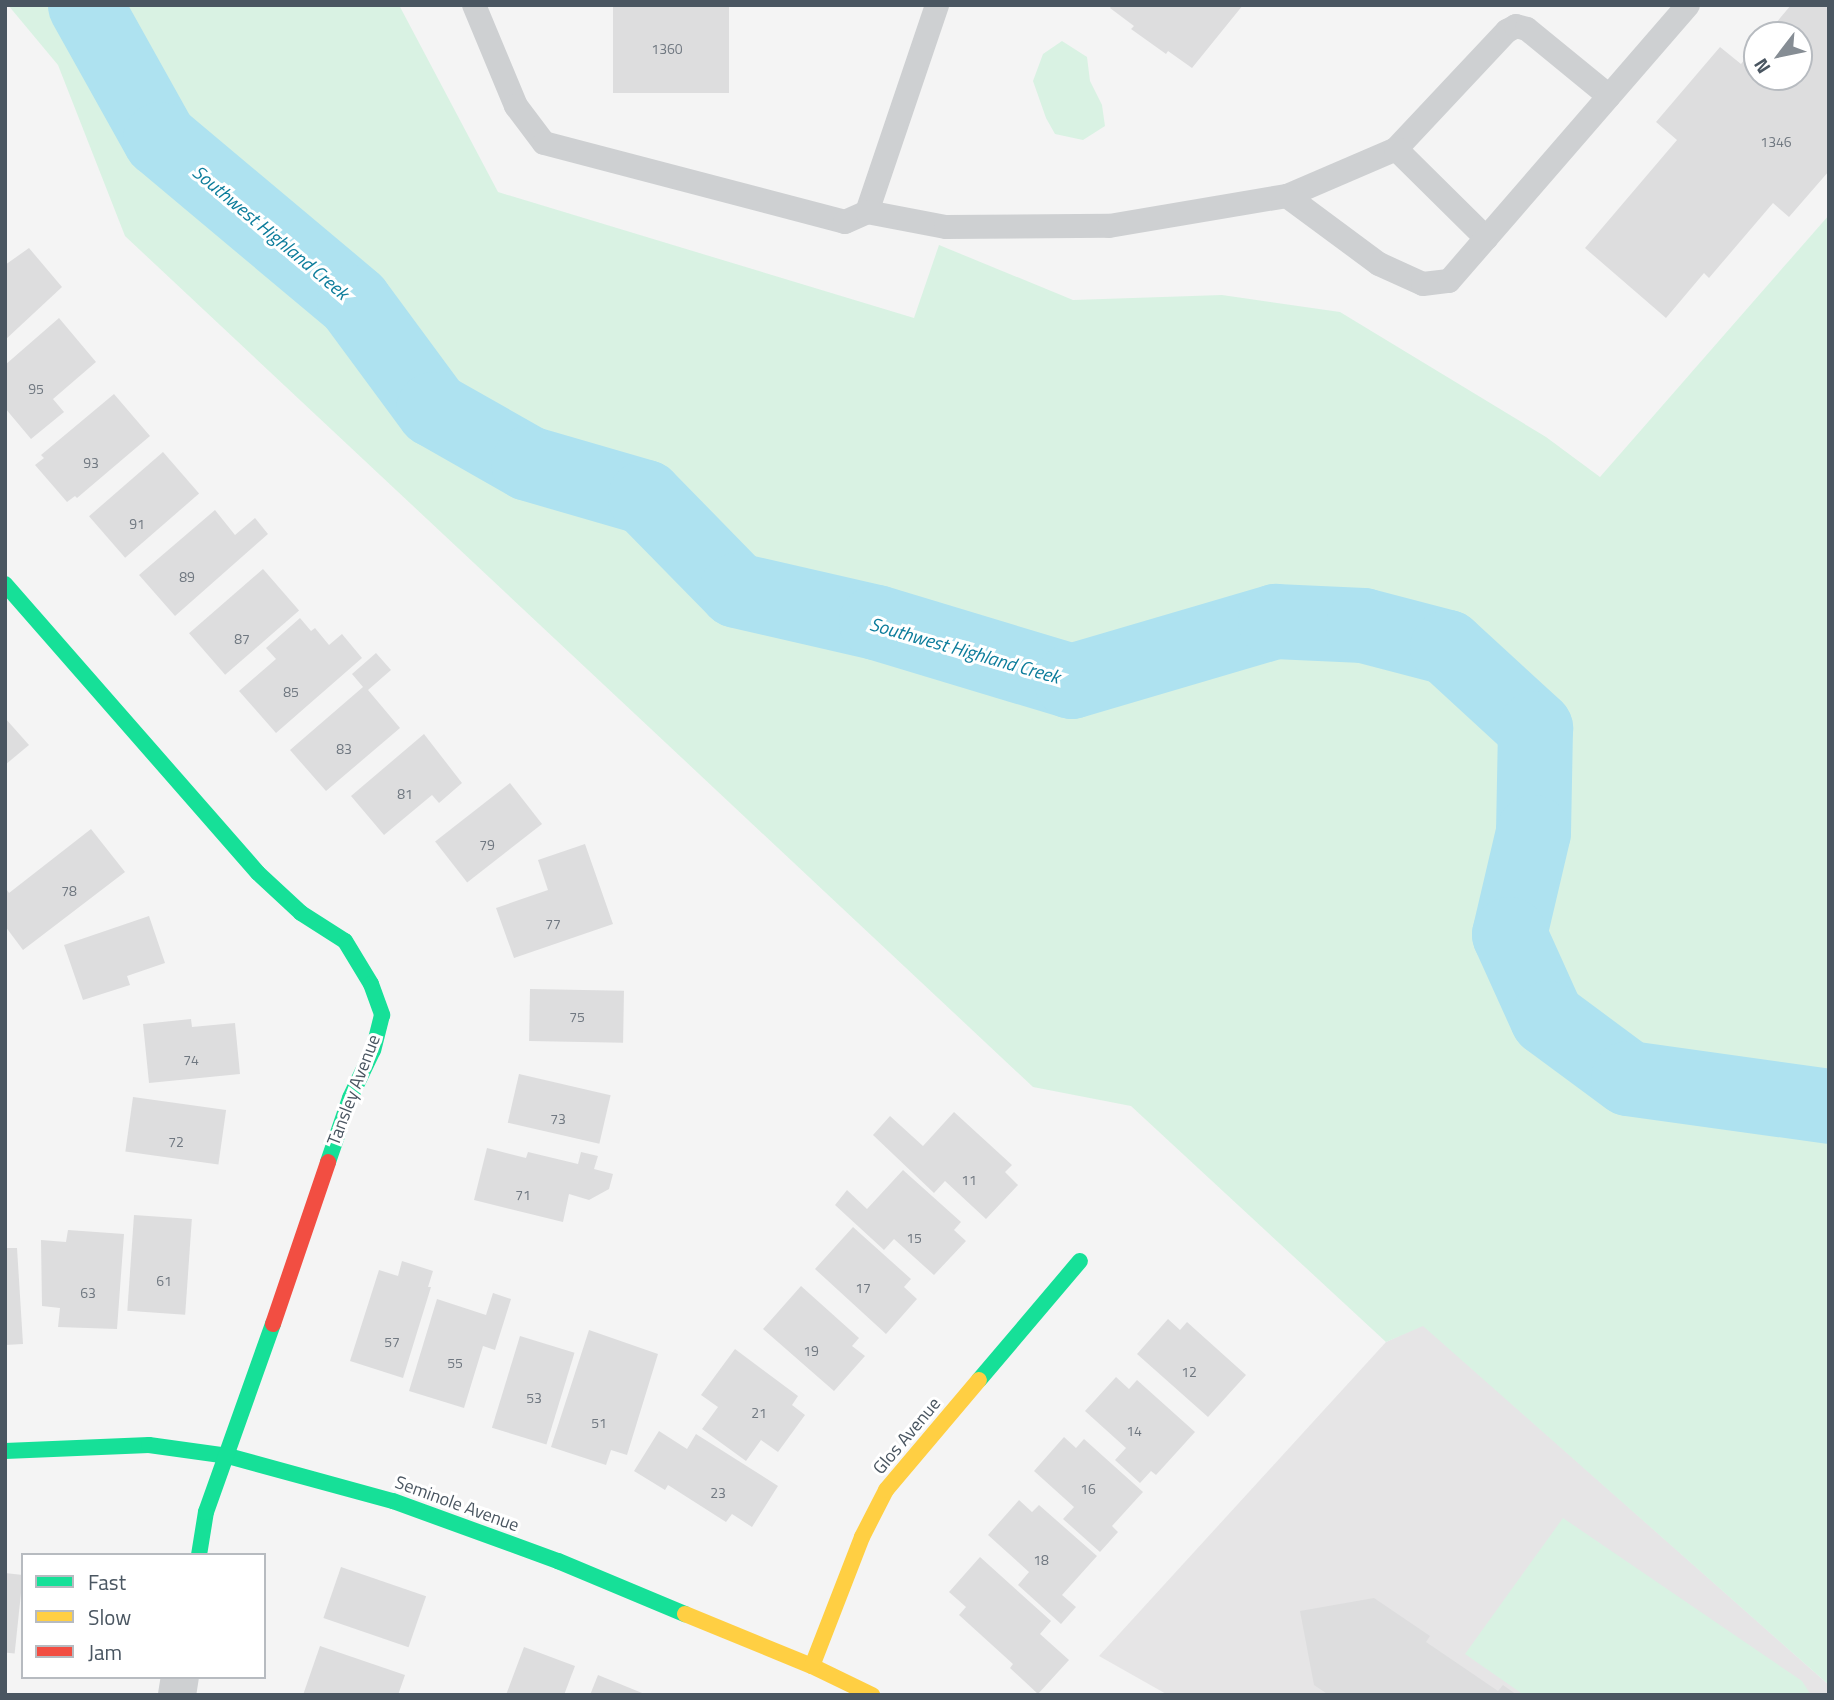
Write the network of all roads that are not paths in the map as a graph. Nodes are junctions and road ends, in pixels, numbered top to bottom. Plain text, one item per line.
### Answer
1 (474, 5) edge
2 (937, 5) edge
3 (1688, 5) edge
4 (1609, 96) junction
5 (1396, 149) junction
6 (1287, 196) junction
7 (867, 212) junction
8 (1486, 238) junction
9 (5, 584) edge
10 (1080, 1261) dead end
11 (5, 1451) edge
12 (228, 1456) junction
13 (199, 1553) edge
14 (813, 1666) junction
15 (872, 1695) edge

1 - 7 lane
2 - 7 lane
3 - 4 lane
4 - 5 lane
4 - 8 lane
5 - 6 lane
5 - 8 lane
6 - 7 lane
6 - 8 lane
9 - 12 street, Tansley Avenue
10 - 14 street, Glos Avenue
11 - 12 street, Seminole Avenue
12 - 13 street, Tansley Avenue
12 - 14 street, Seminole Avenue
14 - 15 street, Seminole Avenue

